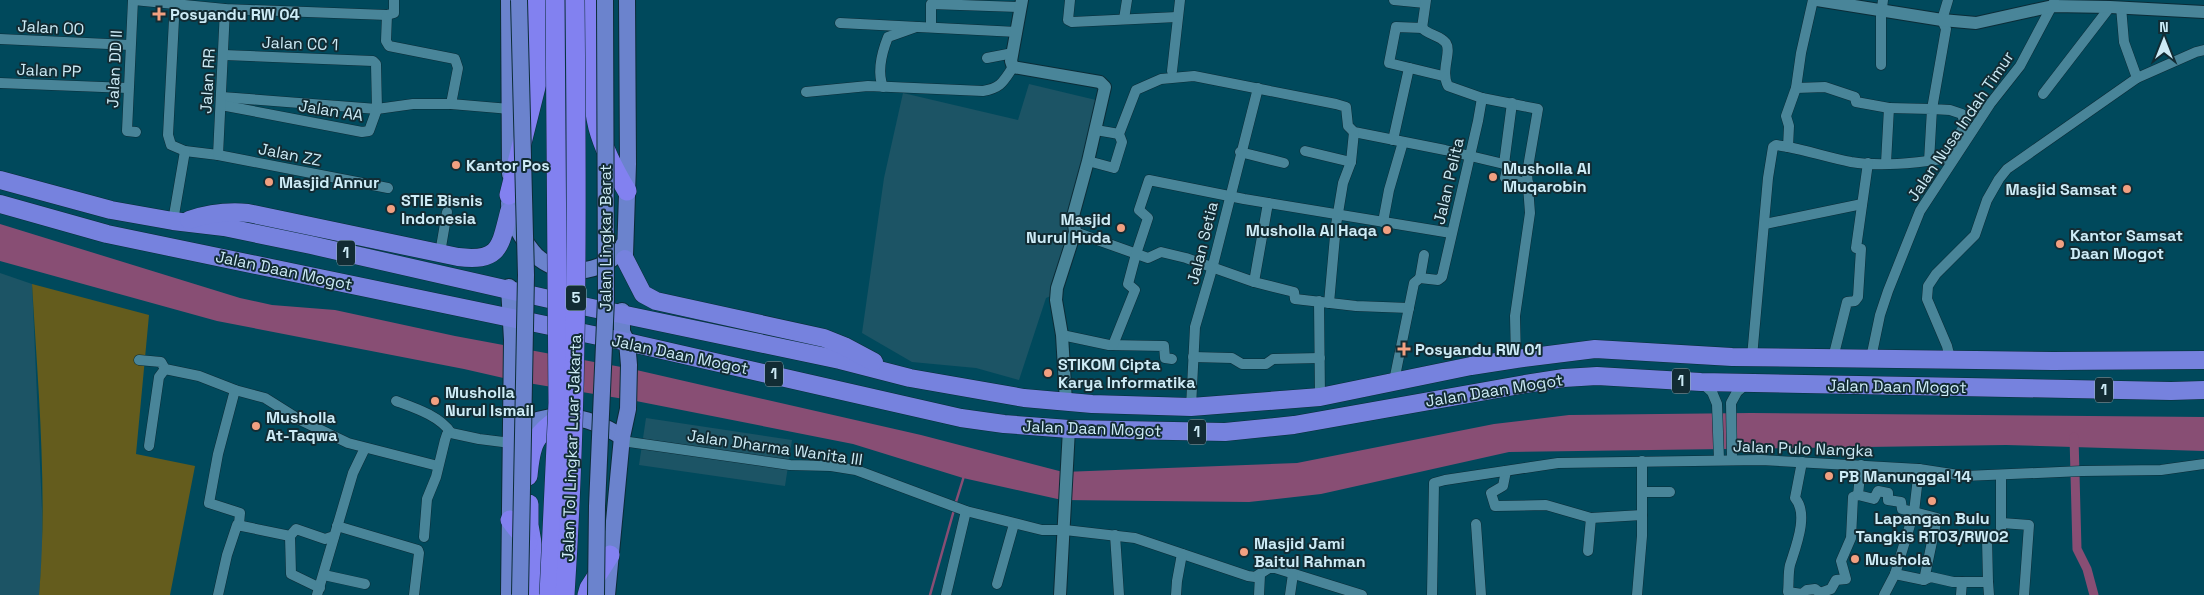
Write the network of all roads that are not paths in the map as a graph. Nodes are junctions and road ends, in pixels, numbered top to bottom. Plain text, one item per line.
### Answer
1 (134, 0) edge
2 (394, 0) edge
3 (509, 0) edge
4 (519, 0) edge
5 (537, 0) edge
6 (555, 0) edge
7 (575, 0) edge
8 (591, 0) edge
9 (605, 0) edge
10 (627, 0) edge
11 (1070, 0) edge
12 (1127, 0) edge
13 (1180, 0) edge
14 (1394, 0) edge
15 (1813, 0) edge
16 (1817, 0) edge
17 (1948, 0) edge
18 (1426, 2) edge
19 (175, 3) edge
20 (2054, 3) edge
21 (1022, 4) edge
22 (1882, 5) edge
23 (2116, 7) junction
24 (225, 9) junction
25 (2203, 11) edge
26 (387, 15) junction
27 (1177, 18) junction
28 (1124, 20) junction
29 (1942, 20) junction
30 (840, 23) dead end
31 (917, 26) junction
32 (931, 27) junction
33 (1423, 28) junction
34 (1017, 32) junction
35 (0, 39) edge
36 (130, 46) junction
37 (2204, 50) edge
38 (1013, 53) junction
39 (224, 55) junction
40 (987, 58) dead end
41 (1881, 65) dead end
42 (1013, 67) junction
43 (1409, 68) junction
44 (1172, 71) dead end
45 (1443, 76) junction
46 (2137, 78) junction
47 (0, 83) edge
48 (882, 87) junction
49 (128, 88) junction
50 (1258, 88) junction
51 (1796, 88) junction
52 (806, 92) dead end
53 (2043, 94) dead end
54 (1482, 98) junction
55 (222, 101) junction
56 (1512, 103) junction
57 (450, 104) junction
58 (1889, 108) junction
59 (377, 109) junction
60 (510, 109) junction
61 (1932, 109) junction
62 (1096, 130) junction
63 (136, 132) dead end
64 (1354, 132) junction
65 (1119, 134) junction
66 (1398, 141) junction
67 (1788, 147) junction
68 (185, 151) junction
69 (1305, 151) dead end
70 (1240, 152) junction
71 (218, 155) junction
72 (1469, 155) junction
73 (1088, 161) junction
74 (1929, 161) junction
75 (1351, 162) junction
76 (1284, 163) dead end
77 (1868, 163) junction
78 (1886, 163) junction
79 (1504, 164) junction
80 (0, 180) edge
81 (1529, 184) junction
82 (388, 188) dead end
83 (627, 190) junction
84 (1229, 196) junction
85 (509, 203) junction
86 (1268, 203) junction
87 (0, 204) edge
88 (1862, 204) junction
89 (447, 212) dead end
90 (1338, 214) junction
91 (178, 222) junction
92 (1383, 222) junction
93 (1765, 224) junction
94 (1075, 232) junction
95 (1451, 233) junction
96 (624, 252) junction
97 (440, 253) junction
98 (1136, 254) junction
99 (1424, 255) dead end
100 (1212, 269) junction
101 (1420, 278) junction
102 (1254, 282) junction
103 (509, 288) junction
104 (1324, 302) junction
105 (1410, 308) junction
106 (621, 312) junction
107 (509, 319) junction
108 (808, 334) junction
109 (1062, 335) junction
110 (627, 342) junction
111 (1113, 345) junction
112 (778, 347) junction
113 (1193, 357) junction
114 (1172, 358) dead end
115 (1320, 358) junction
116 (1516, 358) junction
117 (1752, 358) junction
118 (1833, 358) junction
119 (1871, 358) junction
120 (1950, 358) junction
121 (139, 360) dead end
122 (2004, 360) junction
123 (2204, 360) edge
124 (2034, 361) junction
125 (164, 369) junction
126 (910, 378) junction
127 (1394, 381) junction
128 (1701, 382) junction
129 (1748, 383) junction
130 (2003, 388) junction
131 (2034, 388) junction
132 (235, 390) junction
133 (2204, 390) edge
134 (1320, 397) junction
135 (396, 401) dead end
136 (1066, 402) junction
137 (1191, 407) junction
138 (562, 416) junction
139 (1069, 429) junction
140 (451, 433) junction
141 (511, 438) junction
142 (622, 439) junction
143 (149, 446) dead end
144 (365, 448) junction
145 (1732, 456) junction
146 (1719, 457) junction
147 (1642, 461) junction
148 (1802, 462) junction
149 (2204, 464) edge
150 (1861, 465) junction
151 (438, 466) junction
152 (1919, 470) junction
153 (1506, 471) junction
154 (2000, 476) junction
155 (1643, 492) junction
156 (1670, 492) dead end
157 (1858, 495) junction
158 (962, 510) junction
159 (1914, 512) junction
160 (1642, 515) junction
161 (1591, 518) junction
162 (510, 520) junction
163 (2002, 523) junction
164 (239, 524) junction
165 (1014, 524) junction
166 (1476, 524) dead end
167 (1065, 530) junction
168 (336, 531) junction
169 (1115, 535) junction
170 (290, 536) junction
171 (424, 537) dead end
172 (533, 550) junction
173 (1588, 551) dead end
174 (1182, 554) junction
175 (610, 555) junction
176 (1293, 574) junction
177 (1895, 574) junction
178 (324, 575) junction
179 (1260, 575) junction
180 (1924, 580) junction
181 (1962, 582) junction
182 (1988, 582) junction
183 (365, 584) dead end
184 (998, 584) dead end
185 (592, 590) edge
186 (540, 591) edge
187 (318, 592) edge
188 (1787, 594) edge
189 (1820, 594) edge
190 (218, 595) edge
191 (414, 595) edge
192 (509, 595) edge
193 (520, 595) edge
194 (565, 595) edge
195 (607, 595) edge
196 (946, 595) edge
197 (1060, 595) edge
198 (1119, 595) edge
199 (1176, 595) edge
200 (1259, 595) edge
201 (1290, 595) edge
202 (1362, 595) edge
203 (1432, 595) edge
204 (1481, 595) edge
205 (1637, 595) edge
206 (1884, 595) edge
207 (1961, 595) edge
208 (1989, 595) edge
209 (2024, 595) edge

1 - 19 street
1 - 36 street, Jalan DD II
2 - 26 street
3 - 60 main road
4 - 193 main road, bridge
5 - 85 highway
6 - 186 highway, Jalan Tol Lingkar Luar Jakarta / 5, bridge
7 - 194 highway, Jalan Tol Lingkar Luar Jakarta / 5, bridge
8 - 83 highway
9 - 185 main road, Jalan Lingkar Barat, bridge
10 - 83 main road, Jalan Lingkar Barat
11 - 28 street
12 - 28 street
13 - 27 street
14 - 18 street
15 - 51 street
16 - 22 street
17 - 29 street
18 - 33 street
19 - 24 street
19 - 68 street
20 - 23 street
20 - 29 street
20 - 119 street, Jalan Nusa Indah Timur
21 - 32 street
21 - 34 street
22 - 29 street
22 - 41 street
23 - 25 street
23 - 46 street
23 - 53 street
24 - 26 street
24 - 39 street, Jalan RR
26 - 57 street
27 - 28 street
27 - 44 street
29 - 61 street
30 - 31 street
31 - 32 street
31 - 48 street
32 - 34 street
33 - 43 street
33 - 45 street
34 - 38 street
35 - 36 street, Jalan OO
36 - 49 street, Jalan DD II
37 - 46 street
38 - 40 street
38 - 42 street
39 - 55 street, Jalan RR
39 - 59 street, Jalan CC 1
42 - 48 street
42 - 62 street
43 - 45 street
43 - 66 street
45 - 54 street
46 - 120 street
47 - 49 street, Jalan PP
48 - 52 street
49 - 63 street, Jalan DD II
50 - 64 street
50 - 65 street
50 - 70 street, Jalan Setia
51 - 58 street
51 - 67 street
54 - 56 street
54 - 72 street, Jalan Pelita
55 - 59 street
55 - 59 street, Jalan AA
55 - 71 street, Jalan RR
56 - 79 street
56 - 81 street
57 - 59 street, Jalan AA
57 - 60 street, Jalan AA
58 - 61 street
58 - 78 street
60 - 85 main road
61 - 74 street
61 - 74 street
62 - 65 street
62 - 73 street
64 - 66 street
64 - 75 street
65 - 73 street
66 - 72 street
66 - 92 street
67 - 77 street
67 - 93 street
68 - 71 street, Jalan ZZ
68 - 91 street
69 - 75 street
70 - 76 street
70 - 84 street, Jalan Setia
71 - 82 street, Jalan ZZ
72 - 79 street
72 - 95 street, Jalan Pelita
73 - 94 street
74 - 78 street
75 - 90 street
77 - 78 street
77 - 88 street
79 - 81 street
80 - 91 highway, Jalan Daan Mogot / 1
81 - 116 street
83 - 96 main road, Jalan Lingkar Barat
84 - 86 street
84 - 98 street
84 - 100 street, Jalan Setia
85 - 96 main road
85 - 97 highway
86 - 90 street
86 - 102 street
87 - 107 highway, Jalan Daan Mogot / 1
88 - 93 street
88 - 118 street
89 - 97 street
90 - 92 street
90 - 104 street
91 - 97 highway
91 - 103 highway, Jalan Daan Mogot / 1
92 - 95 street
93 - 117 street
94 - 98 street
94 - 109 street
95 - 101 street, Jalan Pelita
96 - 108 highway
98 - 100 street
98 - 111 street
99 - 101 street
100 - 102 street
100 - 113 street, Jalan Setia
101 - 105 street
102 - 104 street
103 - 106 highway, Jalan Daan Mogot / 1
103 - 107 main road
104 - 105 street
104 - 115 street
105 - 127 street
106 - 110 main road, Jalan Lingkar Barat
106 - 112 highway, Jalan Daan Mogot / 1
107 - 110 highway, Jalan Daan Mogot / 1
107 - 141 main road
108 - 112 highway
108 - 126 highway
109 - 111 street
109 - 136 street
110 - 139 highway, Jalan Daan Mogot / 1
110 - 142 main road, Jalan Lingkar Barat
111 - 114 street
112 - 126 highway, Jalan Daan Mogot / 1
113 - 115 street
113 - 137 street, Jalan Setia
115 - 134 street
116 - 117 highway, Jalan Daan Mogot / 1
116 - 127 highway, Jalan Daan Mogot / 1
117 - 118 highway, Jalan Daan Mogot / 1
118 - 119 highway, Jalan Daan Mogot / 1
119 - 120 highway, Jalan Daan Mogot / 1
120 - 122 highway, Jalan Daan Mogot / 1
121 - 125 street
122 - 124 highway, Jalan Daan Mogot / 1
122 - 130 highway
123 - 124 highway, Jalan Daan Mogot / 1
124 - 131 highway
125 - 132 street
125 - 143 street
126 - 136 highway, Jalan Daan Mogot / 1
127 - 134 highway, Jalan Daan Mogot / 1
128 - 129 highway, Jalan Daan Mogot / 1
128 - 139 highway, Jalan Daan Mogot / 1
128 - 146 street
129 - 130 highway, Jalan Daan Mogot / 1
129 - 145 street
130 - 131 highway, Jalan Daan Mogot / 1
131 - 133 highway, Jalan Daan Mogot / 1
132 - 144 street
132 - 164 street
134 - 137 highway, Jalan Daan Mogot / 1
135 - 140 street
136 - 137 highway, Jalan Daan Mogot / 1
138 - 141 main road
138 - 142 main road
138 - 172 highway
139 - 167 street
140 - 141 street
140 - 151 street
141 - 162 main road
142 - 158 street, Jalan Dharma Wanita III
142 - 175 main road, Jalan Lingkar Barat
144 - 151 street
144 - 168 street
145 - 146 street, Jalan Pulo Nangka
145 - 148 street, Jalan Pulo Nangka
146 - 147 street, Jalan Pulo Nangka
147 - 153 street, Jalan Pulo Nangka
147 - 155 street
148 - 150 street, Jalan Pulo Nangka
148 - 188 street
149 - 154 street, Jalan Pulo Nangka
150 - 152 street, Jalan Pulo Nangka
150 - 157 street
151 - 171 street
152 - 154 street, Jalan Pulo Nangka
152 - 159 street
153 - 161 street
153 - 203 street, Jalan Pulo Nangka
154 - 163 street
155 - 156 street
155 - 160 street
157 - 159 street
157 - 189 street
158 - 165 street, Jalan Dharma Wanita III
158 - 196 street
159 - 177 street
159 - 180 street
160 - 161 street
160 - 205 street
161 - 173 street
162 - 172 highway
162 - 192 main road
163 - 182 street
163 - 209 street
164 - 170 street
164 - 190 street
165 - 167 street, Jalan Dharma Wanita III
165 - 184 street
166 - 204 street
167 - 169 street, Jalan Dharma Wanita III
167 - 197 street
168 - 170 street
168 - 178 street
168 - 191 street
169 - 174 street, Jalan Dharma Wanita III
169 - 198 street
170 - 187 street
172 - 186 highway
174 - 179 street, Jalan Dharma Wanita III
174 - 199 street
175 - 185 highway
175 - 195 main road, Jalan Lingkar Barat
176 - 179 street, Jalan Dharma Wanita III
176 - 201 street
176 - 202 street
177 - 180 street
177 - 206 street
178 - 183 street
178 - 187 street
179 - 200 street
180 - 181 street
181 - 182 street
181 - 207 street
182 - 208 street
188 - 189 street

